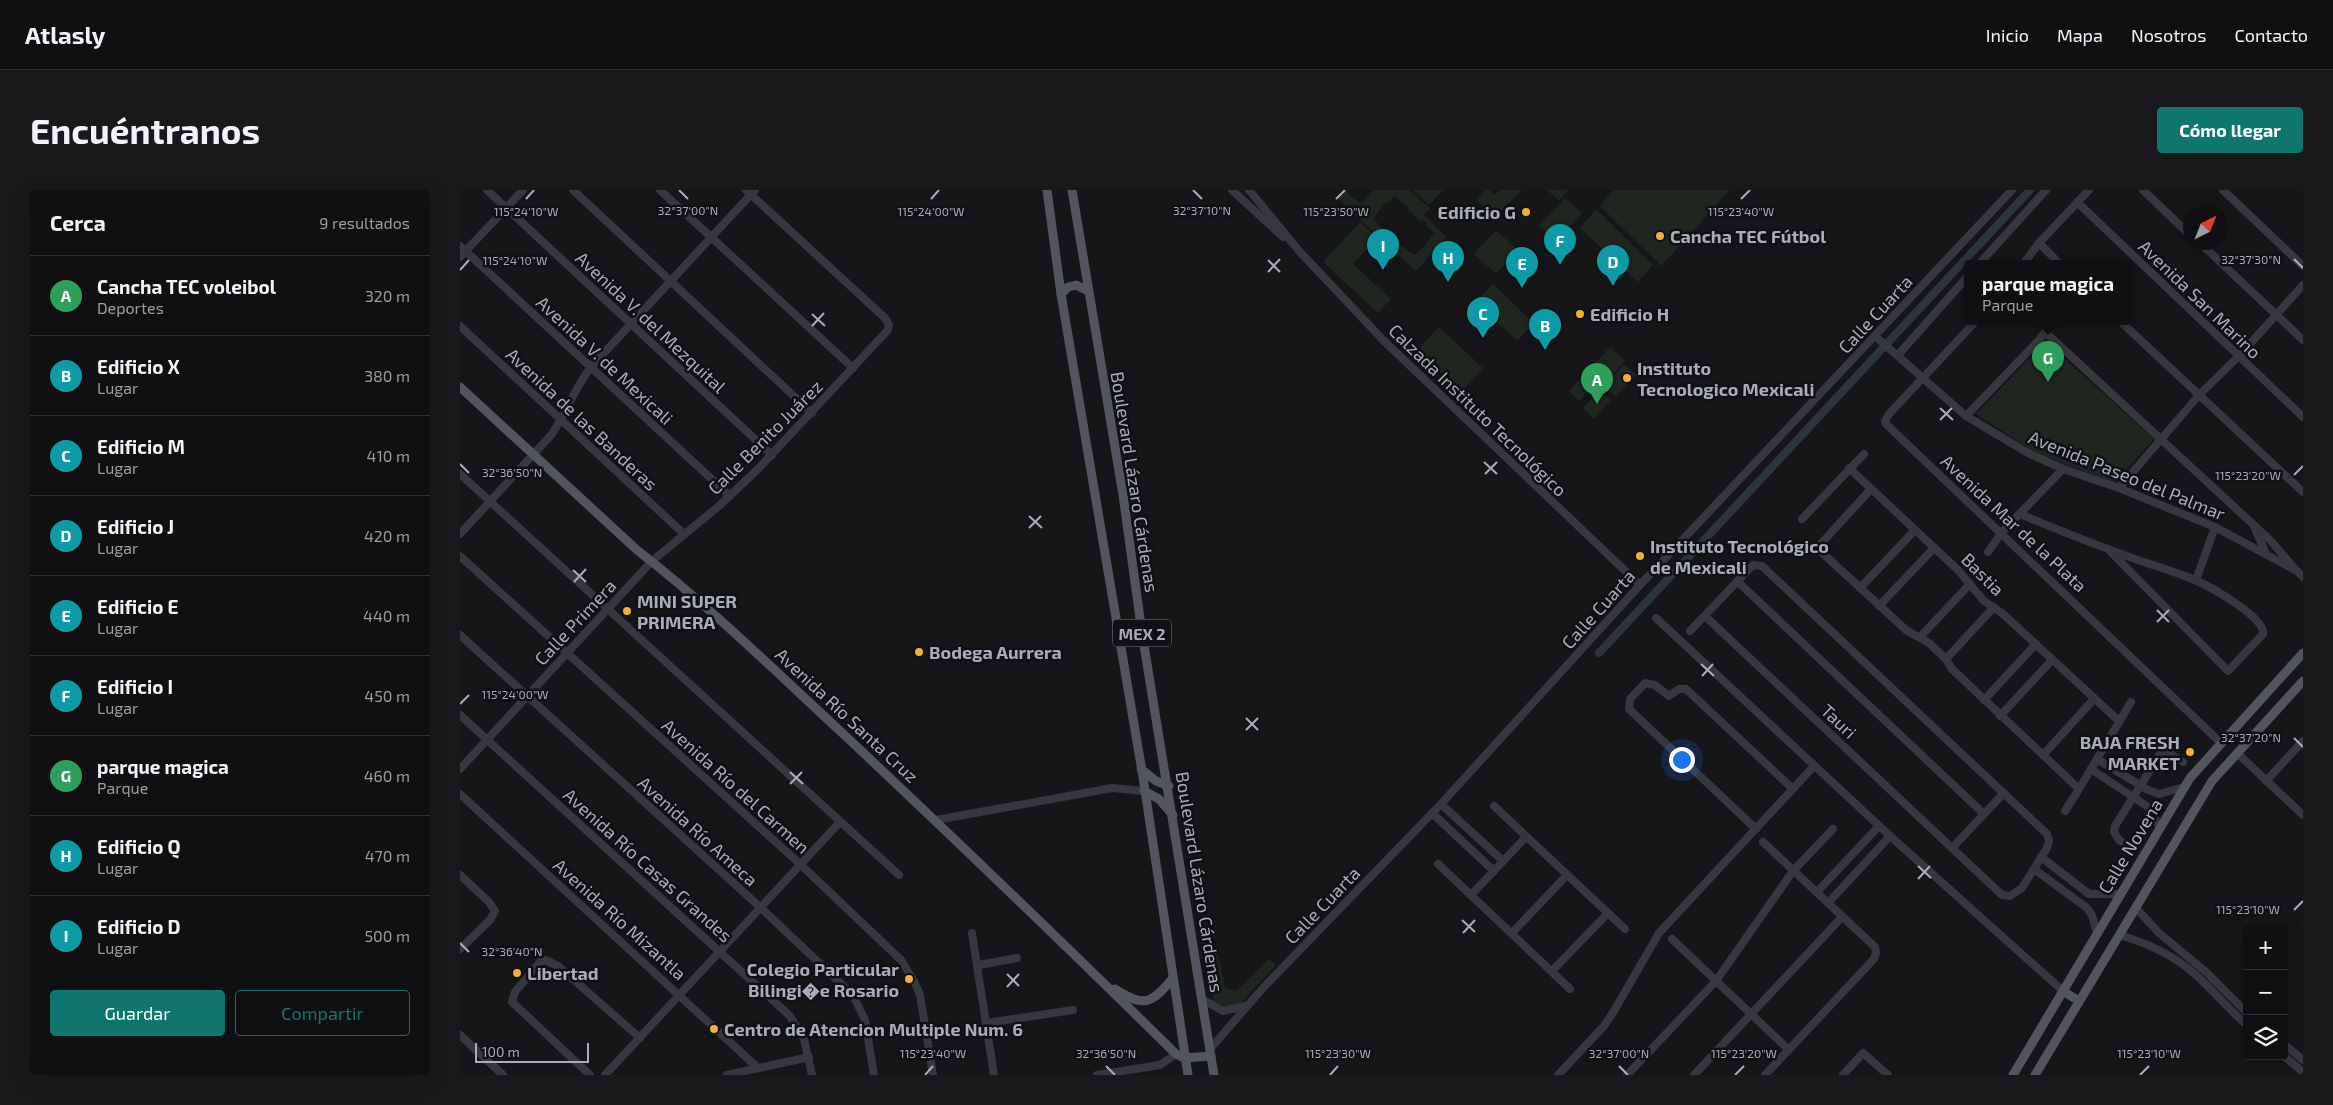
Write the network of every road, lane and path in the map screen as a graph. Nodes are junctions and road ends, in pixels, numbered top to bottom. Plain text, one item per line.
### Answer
1 (488, 190) edge
2 (523, 190) edge
3 (573, 190) edge
4 (660, 190) edge
5 (1047, 190) edge
6 (1072, 190) edge
7 (1232, 190) edge
8 (1250, 190) edge
9 (2012, 190) edge
10 (2046, 190) edge
11 (2089, 190) edge
12 (2143, 190) edge
13 (2223, 190) edge
14 (750, 192) edge
15 (2077, 202) junction
16 (507, 207) junction
17 (2183, 228) edge
18 (711, 238) junction
19 (2039, 243) junction
20 (2207, 250) edge
21 (462, 251) edge
22 (1300, 252) junction
23 (1983, 260) edge
24 (2026, 260) edge
25 (2056, 260) edge
26 (2303, 266) edge
27 (670, 280) junction
28 (1964, 280) edge
29 (2303, 285) edge
30 (1088, 291) junction
31 (1061, 294) junction
32 (2275, 314) junction
33 (631, 324) junction
34 (1972, 325) edge
35 (2051, 325) edge
36 (2124, 325) edge
37 (460, 326) edge
38 (2046, 333) junction
39 (1878, 338) junction
40 (2303, 340) edge
41 (1896, 353) junction
42 (2239, 356) junction
43 (590, 367) junction
44 (853, 368) junction
45 (1924, 378) junction
46 (460, 387) edge
47 (2200, 394) junction
48 (812, 413) junction
49 (1966, 416) junction
50 (2303, 417) edge
51 (561, 420) junction
52 (2161, 438) junction
53 (1864, 454) dead end
54 (772, 455) junction
55 (534, 456) junction
56 (1849, 468) junction
57 (2063, 469) junction
58 (460, 474) edge
59 (2119, 488) junction
60 (1871, 489) junction
61 (2303, 492) edge
62 (730, 496) junction
63 (490, 502) junction
64 (2020, 514) junction
65 (1802, 519) dead end
66 (2253, 524) junction
67 (2215, 527) junction
68 (1915, 530) junction
69 (2002, 532) junction
70 (460, 534) edge
71 (684, 534) junction
72 (2242, 541) junction
73 (1934, 548) junction
74 (2108, 549) junction
75 (1988, 552) dead end
76 (460, 556) edge
77 (2269, 557) junction
78 (652, 561) junction
79 (2297, 571) junction
80 (2303, 578) edge
81 (2196, 580) junction
82 (1737, 581) junction
83 (1970, 584) junction
84 (1640, 585) junction
85 (1860, 588) junction
86 (1879, 606) junction
87 (1994, 607) junction
88 (608, 609) junction
89 (1705, 616) junction
90 (1656, 618) dead end
91 (1690, 631) dead end
92 (1117, 632) junction
93 (1142, 633) junction
94 (460, 635) edge
95 (1921, 636) junction
96 (2036, 644) junction
97 (567, 652) junction
98 (2303, 653) edge
99 (1946, 659) junction
100 (2052, 660) junction
101 (2303, 681) edge
102 (527, 696) junction
103 (2094, 699) junction
104 (1984, 700) junction
105 (2131, 702) dead end
106 (460, 715) edge
107 (2000, 716) junction
108 (2119, 722) junction
109 (487, 740) junction
110 (2303, 741) edge
111 (2220, 742) junction
112 (2237, 753) junction
113 (2042, 755) junction
114 (2097, 759) junction
115 (2183, 762) dead end
116 (1814, 766) junction
117 (460, 769) edge
118 (1141, 769) junction
119 (2091, 769) junction
120 (2266, 781) junction
121 (1169, 786) junction
122 (2141, 786) junction
123 (2184, 787) junction
124 (1794, 789) junction
125 (2079, 789) junction
126 (1144, 791) junction
127 (2004, 793) junction
128 (460, 794) edge
129 (2133, 797) junction
130 (1441, 804) junction
131 (1494, 806) dead end
132 (2065, 811) dead end
133 (1432, 813) junction
134 (1984, 814) junction
135 (1173, 815) junction
136 (2303, 815) edge
137 (936, 820) junction
138 (840, 822) junction
139 (1879, 826) junction
140 (2160, 827) junction
141 (1756, 829) junction
142 (1833, 829) dead end
143 (1890, 836) junction
144 (1526, 837) junction
145 (1763, 842) dead end
146 (2131, 847) dead end
147 (1953, 848) junction
148 (2041, 857) junction
149 (1502, 862) junction
150 (800, 864) junction
151 (1438, 864) dead end
152 (2034, 869) junction
153 (1494, 870) junction
154 (1793, 871) junction
155 (460, 875) edge
156 (899, 875) dead end
157 (1567, 875) junction
158 (2079, 887) junction
159 (1817, 892) junction
160 (2121, 894) junction
161 (1471, 895) junction
162 (2071, 897) junction
163 (1828, 903) junction
164 (760, 907) junction
165 (2136, 908) junction
166 (1608, 913) junction
167 (1842, 917) junction
168 (1625, 929) dead end
169 (972, 933) dead end
170 (1512, 933) junction
171 (2097, 933) junction
172 (2120, 935) junction
173 (1672, 939) dead end
174 (2170, 943) junction
175 (462, 948) edge
176 (720, 950) junction
177 (2164, 952) junction
178 (1017, 958) dead end
179 (979, 965) junction
180 (1552, 972) junction
181 (1172, 979) junction
182 (1101, 980) junction
183 (1716, 981) junction
184 (1570, 989) dead end
185 (2063, 991) junction
186 (679, 993) junction
187 (1202, 999) junction
188 (2079, 1001) junction
189 (1247, 1005) junction
190 (2237, 1005) junction
191 (1073, 1010) dead end
192 (2230, 1010) junction
193 (2243, 1010) edge
194 (1751, 1014) junction
195 (2243, 1021) edge
196 (987, 1023) junction
197 (460, 1035) edge
198 (640, 1038) junction
199 (2288, 1047) edge
200 (1789, 1050) junction
201 (1211, 1052) junction
202 (1180, 1056) junction
203 (809, 1057) junction
204 (2288, 1059) edge
205 (2303, 1060) edge
206 (758, 1068) junction
207 (2303, 1072) edge
208 (503, 1075) edge
209 (590, 1075) edge
210 (605, 1075) edge
211 (726, 1075) edge
212 (812, 1075) edge
213 (874, 1075) edge
214 (933, 1075) edge
215 (994, 1075) edge
216 (1097, 1075) edge
217 (1188, 1075) edge
218 (1214, 1075) edge
219 (1558, 1075) edge
220 (1627, 1075) edge
221 (1694, 1075) edge
222 (1765, 1075) edge
223 (1843, 1075) edge
224 (1888, 1075) edge
225 (2013, 1075) edge
226 (2035, 1075) edge

1 - 16 street, Avenida V. del Mezquital
2 - 16 street
3 - 27 street
4 - 18 street
5 - 31 main road, MEX 2
6 - 30 main road, Boulevard Lázaro Cárdenas / MEX 2
7 - 22 street, Calzada Instituto Tecnológico
8 - 22 street, Calzada Instituto Tecnológico
9 - 39 street, Calle Cuarta
10 - 23 street
11 - 15 street
12 - 17 street
13 - 26 street
14 - 18 street
14 - 44 street, Calle Benito Juárez
15 - 19 street
15 - 42 street, Avenida San Marino
16 - 21 street
16 - 33 street, Avenida V. del Mezquital
18 - 27 street
18 - 44 street
19 - 24 street
19 - 25 street
20 - 32 street
21 - 43 street, Avenida V. de Mexicali
22 - 84 street, Calzada Instituto Tecnológico
27 - 33 street
27 - 48 street
28 - 41 street
29 - 32 street
30 - 31 main road
30 - 93 main road, Boulevard Lázaro Cárdenas / MEX 2
31 - 92 main road, MEX 2
32 - 40 street
32 - 42 street
33 - 43 street
33 - 54 street, Avenida V. del Mezquital
34 - 45 street, Avenida Mar de la Plata
35 - 38 street
36 - 47 street
37 - 51 street, Avenida de las Banderas
38 - 49 street
38 - 52 street
39 - 41 street, Avenida Paseo del Palmar
39 - 84 street, Calle Cuarta
41 - 45 street, Avenida Paseo del Palmar
42 - 47 street
42 - 50 street, Avenida San Marino
43 - 51 street
43 - 62 street, Avenida V. de Mexicali
44 - 48 street, Calle Benito Juárez
45 - 49 street, Avenida Paseo del Palmar
45 - 69 street, Avenida Mar de la Plata
46 - 55 main road, Avenida Río Santa Cruz
47 - 52 street
47 - 61 street
48 - 54 street, Calle Benito Juárez
49 - 57 street, Avenida Paseo del Palmar
51 - 55 street
51 - 71 street, Avenida de las Banderas
52 - 59 street
52 - 66 street
53 - 56 street
54 - 62 street, Calle Benito Juárez
55 - 63 street
55 - 78 main road, Avenida Río Santa Cruz
56 - 60 street, Bastia
56 - 65 street
57 - 59 street, Avenida Paseo del Palmar
57 - 64 street
58 - 63 street
59 - 67 street, Avenida Paseo del Palmar
60 - 68 street, Bastia
60 - 85 street
62 - 71 street, Calle Benito Juárez
63 - 70 street
63 - 88 street
64 - 69 street
64 - 74 street
66 - 72 street
66 - 77 street
66 - 79 street
67 - 72 street, Avenida Paseo del Palmar
67 - 81 street
68 - 73 street, Bastia
68 - 85 street
69 - 75 street
69 - 111 street, Avenida Mar de la Plata
71 - 78 street, Calle Benito Juárez
72 - 77 street, Avenida Paseo del Palmar
73 - 83 street, Bastia
73 - 86 street
74 - 81 street
74 - 81 street
76 - 97 street, Avenida Río del Carmen
77 - 79 street, Avenida Paseo del Palmar
78 - 88 street, Calle Primera
78 - 137 main road, Avenida Río Santa Cruz
79 - 80 street, Avenida Paseo del Palmar
82 - 89 street
82 - 127 street
82 - 134 street
83 - 87 street, Bastia
83 - 95 street
84 - 130 street, Calle Cuarta
85 - 86 street
86 - 95 street
87 - 96 street, Bastia
87 - 99 street
88 - 97 street, Calle Primera
88 - 138 street
89 - 91 street
89 - 147 street, Tauri
90 - 116 street
92 - 93 main road
92 - 118 main road, MEX 2
93 - 121 main road, Boulevard Lázaro Cárdenas / MEX 2
94 - 102 street, Avenida Río Ameca
95 - 99 street
96 - 100 street, Bastia
96 - 104 street
97 - 102 street, Calle Primera
97 - 150 street, Avenida Río del Carmen
98 - 111 main road, Calle Novena
99 - 104 street
100 - 103 street, Bastia
100 - 107 street
101 - 112 main road, Calle Novena
102 - 109 street, Calle Primera
102 - 164 street, Avenida Río Ameca
103 - 108 street, Bastia
103 - 113 street
104 - 107 street
105 - 108 street
106 - 109 street, Avenida Río Casas Grandes
107 - 113 street
108 - 114 street
109 - 117 street, Calle Primera
109 - 176 street, Avenida Río Casas Grandes
110 - 120 street
111 - 123 main road, Calle Novena
112 - 120 street
112 - 165 main road, Calle Novena
113 - 125 street
114 - 119 street
114 - 122 street
115 - 122 street
116 - 124 street
116 - 139 street
118 - 121 main road
118 - 126 main road, MEX 2
119 - 125 street
119 - 129 street
120 - 136 street
121 - 135 main road, Boulevard Lázaro Cárdenas / MEX 2
122 - 123 street
122 - 129 street
123 - 140 main road, Calle Novena
124 - 141 street
124 - 141 street
125 - 132 street
126 - 135 main road
126 - 137 street
126 - 181 main road, MEX 2
127 - 134 street
127 - 148 street
128 - 186 street, Avenida Río Mizantla
129 - 140 street
129 - 146 street
130 - 133 street, Calle Cuarta
130 - 149 street
131 - 144 street
133 - 153 street
133 - 189 street, Calle Cuarta
134 - 147 street
135 - 187 main road, Boulevard Lázaro Cárdenas / MEX 2
137 - 182 main road, Avenida Río Santa Cruz
138 - 150 street
138 - 156 street
139 - 143 street
139 - 159 street
140 - 160 main road, Calle Novena
141 - 219 street
142 - 154 street
143 - 163 street
143 - 185 street
144 - 149 street
144 - 157 street
145 - 154 street
147 - 152 street, Tauri
148 - 152 street
148 - 158 street
149 - 153 street
150 - 164 street
150 - 214 street, Avenida Río del Carmen
151 - 161 street
152 - 162 street
153 - 161 street
154 - 159 street
154 - 183 street
155 - 175 street
157 - 166 street
157 - 170 street
158 - 160 street
158 - 162 street
159 - 163 street
160 - 171 main road, Calle Novena
161 - 170 street
162 - 171 street
163 - 167 street
164 - 176 street
164 - 213 street, Avenida Río Ameca
165 - 172 main road, Calle Novena
165 - 174 street
166 - 168 street
166 - 180 street
167 - 194 street
167 - 200 street
169 - 179 street
170 - 180 street
171 - 185 main road, Calle Novena
172 - 177 street
172 - 188 main road, Calle Novena
173 - 183 street
174 - 177 street
174 - 190 street
176 - 186 street
176 - 203 street, Avenida Río Casas Grandes
177 - 192 street
178 - 179 street
179 - 196 street
180 - 184 street
181 - 182 main road
181 - 202 main road, MEX 2
182 - 202 main road, Avenida Río Santa Cruz
183 - 194 street
183 - 220 street
185 - 188 main road
185 - 225 main road, Calle Novena
186 - 198 street
186 - 206 street, Avenida Río Mizantla
187 - 189 street
187 - 201 main road, Boulevard Lázaro Cárdenas / MEX 2
188 - 226 main road, Calle Novena
189 - 201 street, Calle Cuarta
190 - 192 street
190 - 193 street
191 - 196 street
192 - 195 street
194 - 200 street
194 - 221 street
196 - 215 street
197 - 208 street
198 - 209 street
198 - 210 street
199 - 205 street
200 - 222 street
201 - 202 main road
201 - 218 main road, Boulevard Lázaro Cárdenas / MEX 2
202 - 216 street
202 - 217 main road, MEX 2
203 - 206 street
203 - 212 street, Avenida Río Casas Grandes
204 - 207 street
206 - 211 street
223 - 224 street

